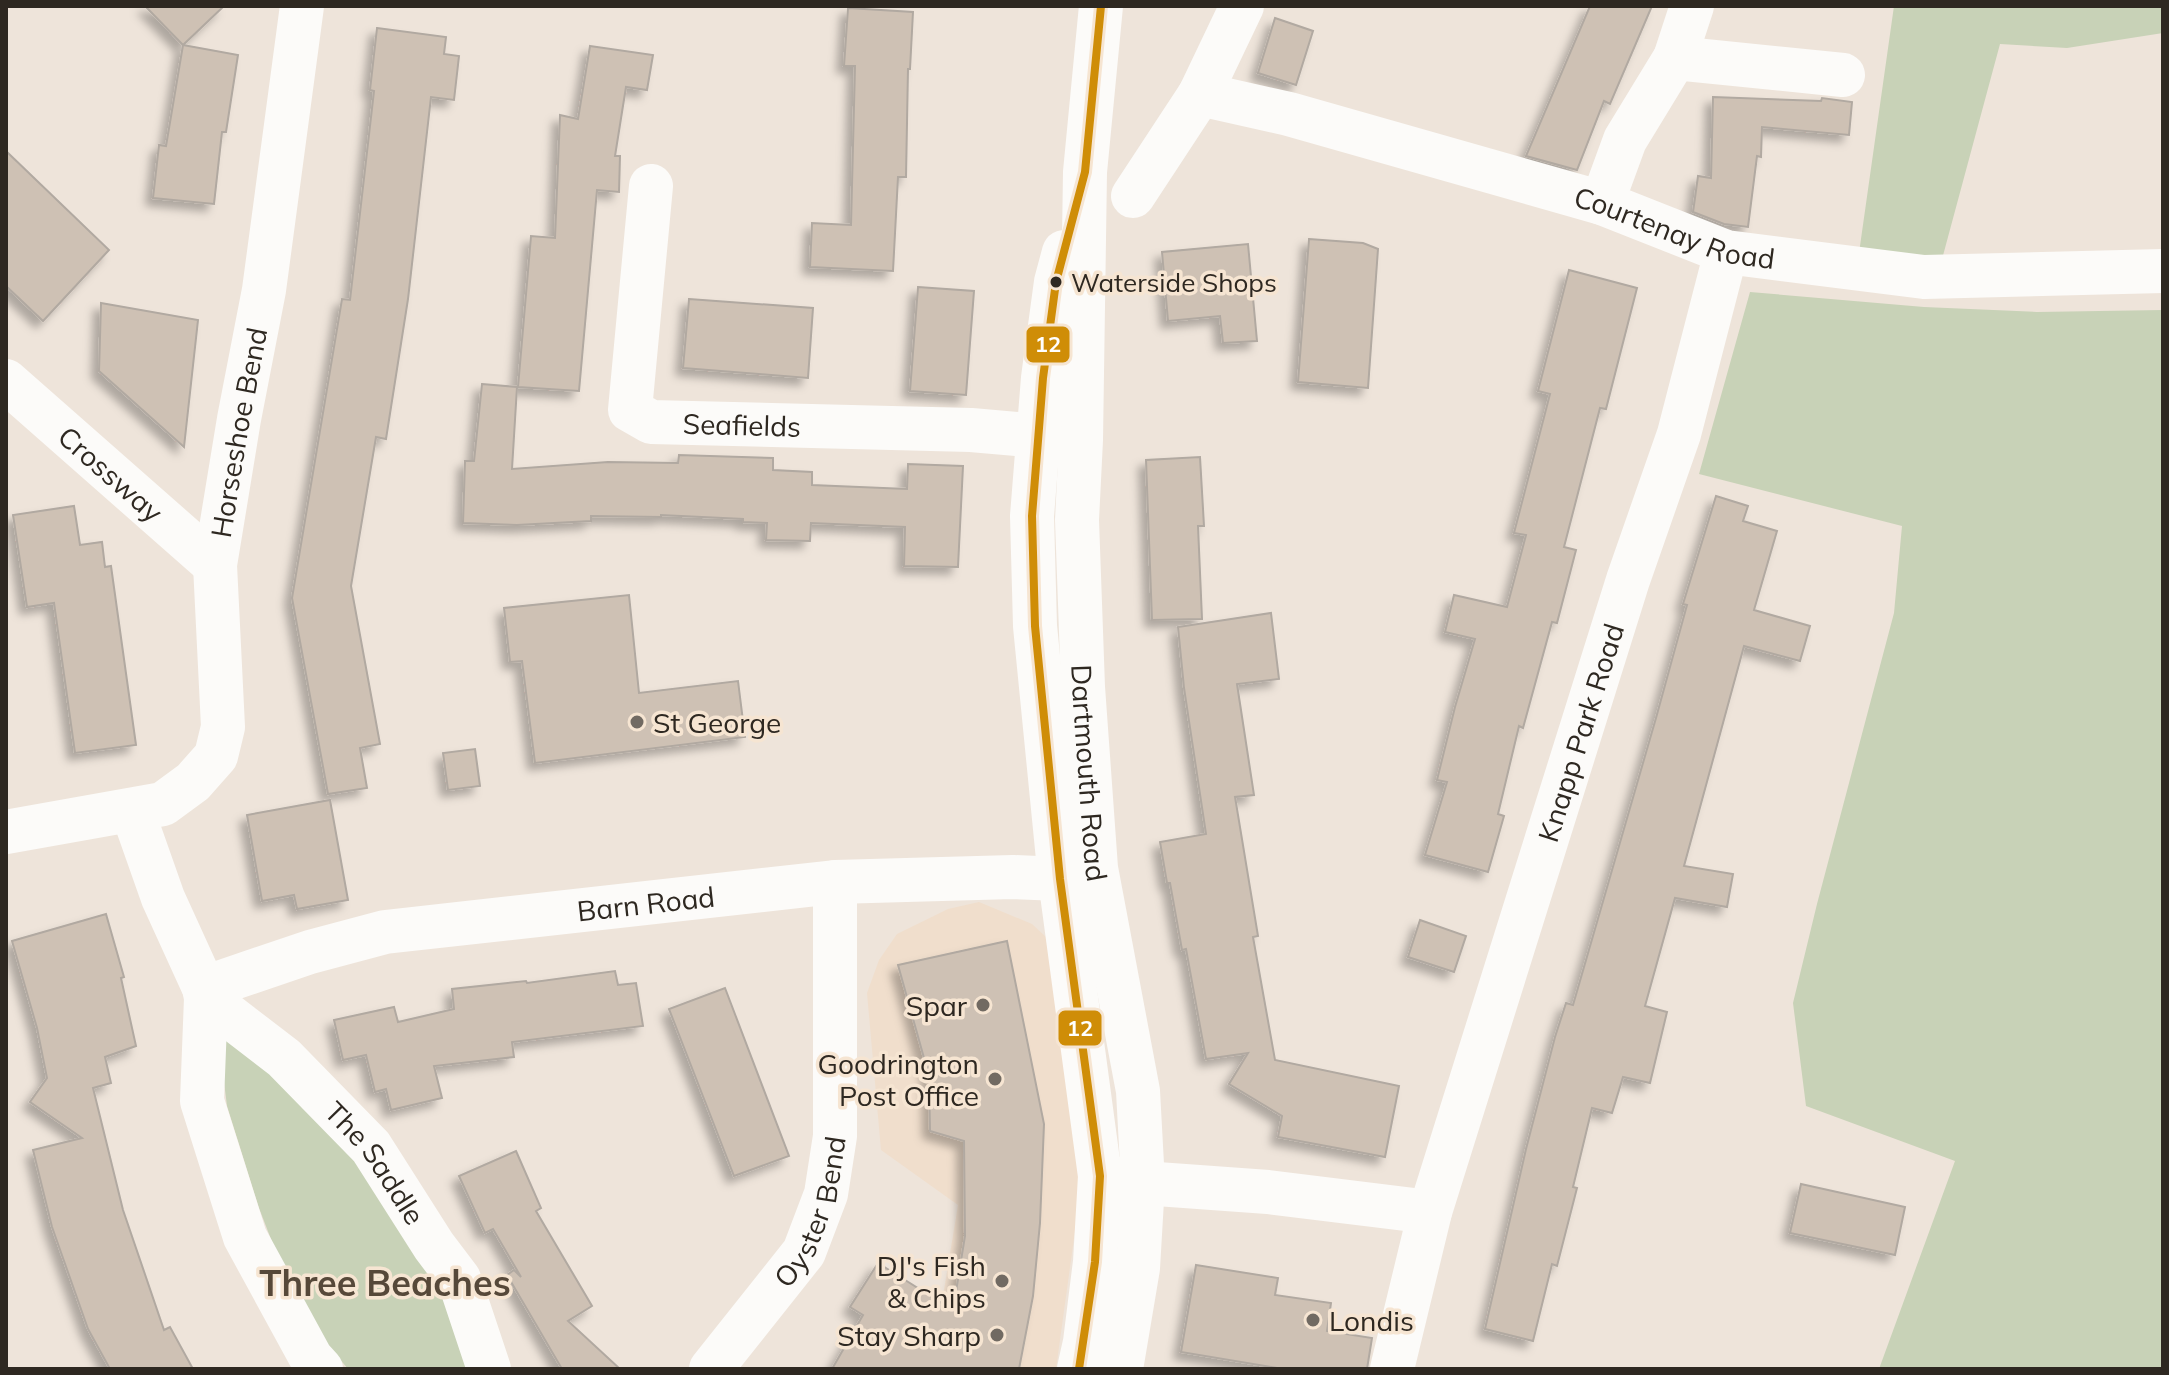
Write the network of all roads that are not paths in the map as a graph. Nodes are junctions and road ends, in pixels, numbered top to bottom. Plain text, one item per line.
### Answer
1 (302, 6) edge
2 (1101, 6) edge
3 (1242, 6) edge
4 (1692, 6) edge
5 (1675, 58) junction
6 (1843, 75) dead end
7 (1200, 94) junction
8 (1085, 172) junction
9 (651, 186) dead end
10 (1133, 196) dead end
11 (1602, 203) junction
12 (1726, 252) junction
13 (2163, 271) edge
14 (6, 381) edge
15 (1039, 434) junction
16 (1081, 440) junction
17 (215, 565) junction
18 (132, 810) junction
19 (6, 832) edge
20 (1078, 873) junction
21 (835, 882) junction
22 (205, 993) junction
23 (1100, 1176) junction
24 (1143, 1183) junction
25 (1430, 1212) junction
26 (321, 1369) edge
27 (489, 1369) edge
28 (711, 1369) edge
29 (1079, 1369) edge
30 (1121, 1369) edge
31 (1392, 1369) edge

1 - 17 street, Horseshoe Bend
2 - 8 street, Dartmouth Road
3 - 7 street
4 - 5 street
5 - 6 street
5 - 11 street
7 - 10 street
7 - 11 street, Courtenay Road
8 - 15 street, Dartmouth Road
8 - 16 street, Dartmouth Road
9 - 15 street, Seafields
11 - 12 street, Courtenay Road
12 - 13 street, Courtenay Road
12 - 25 street, Knapp Park Road
14 - 17 street, Crossway
15 - 16 street, Seafields
15 - 20 street, Dartmouth Road
16 - 20 street, Dartmouth Road
17 - 18 street, Horseshoe Bend
18 - 19 street
18 - 22 street, The Saddle
20 - 21 street, Barn Road
20 - 23 street, Dartmouth Road
20 - 24 street, Dartmouth Road
21 - 22 street, Barn Road
21 - 28 street, Oyster Bend
22 - 26 street, The Saddle
22 - 27 street, The Saddle
23 - 24 street
23 - 29 street, Dartmouth Road
24 - 25 street
24 - 30 street, Dartmouth Road
25 - 31 street, Knapp Park Road

